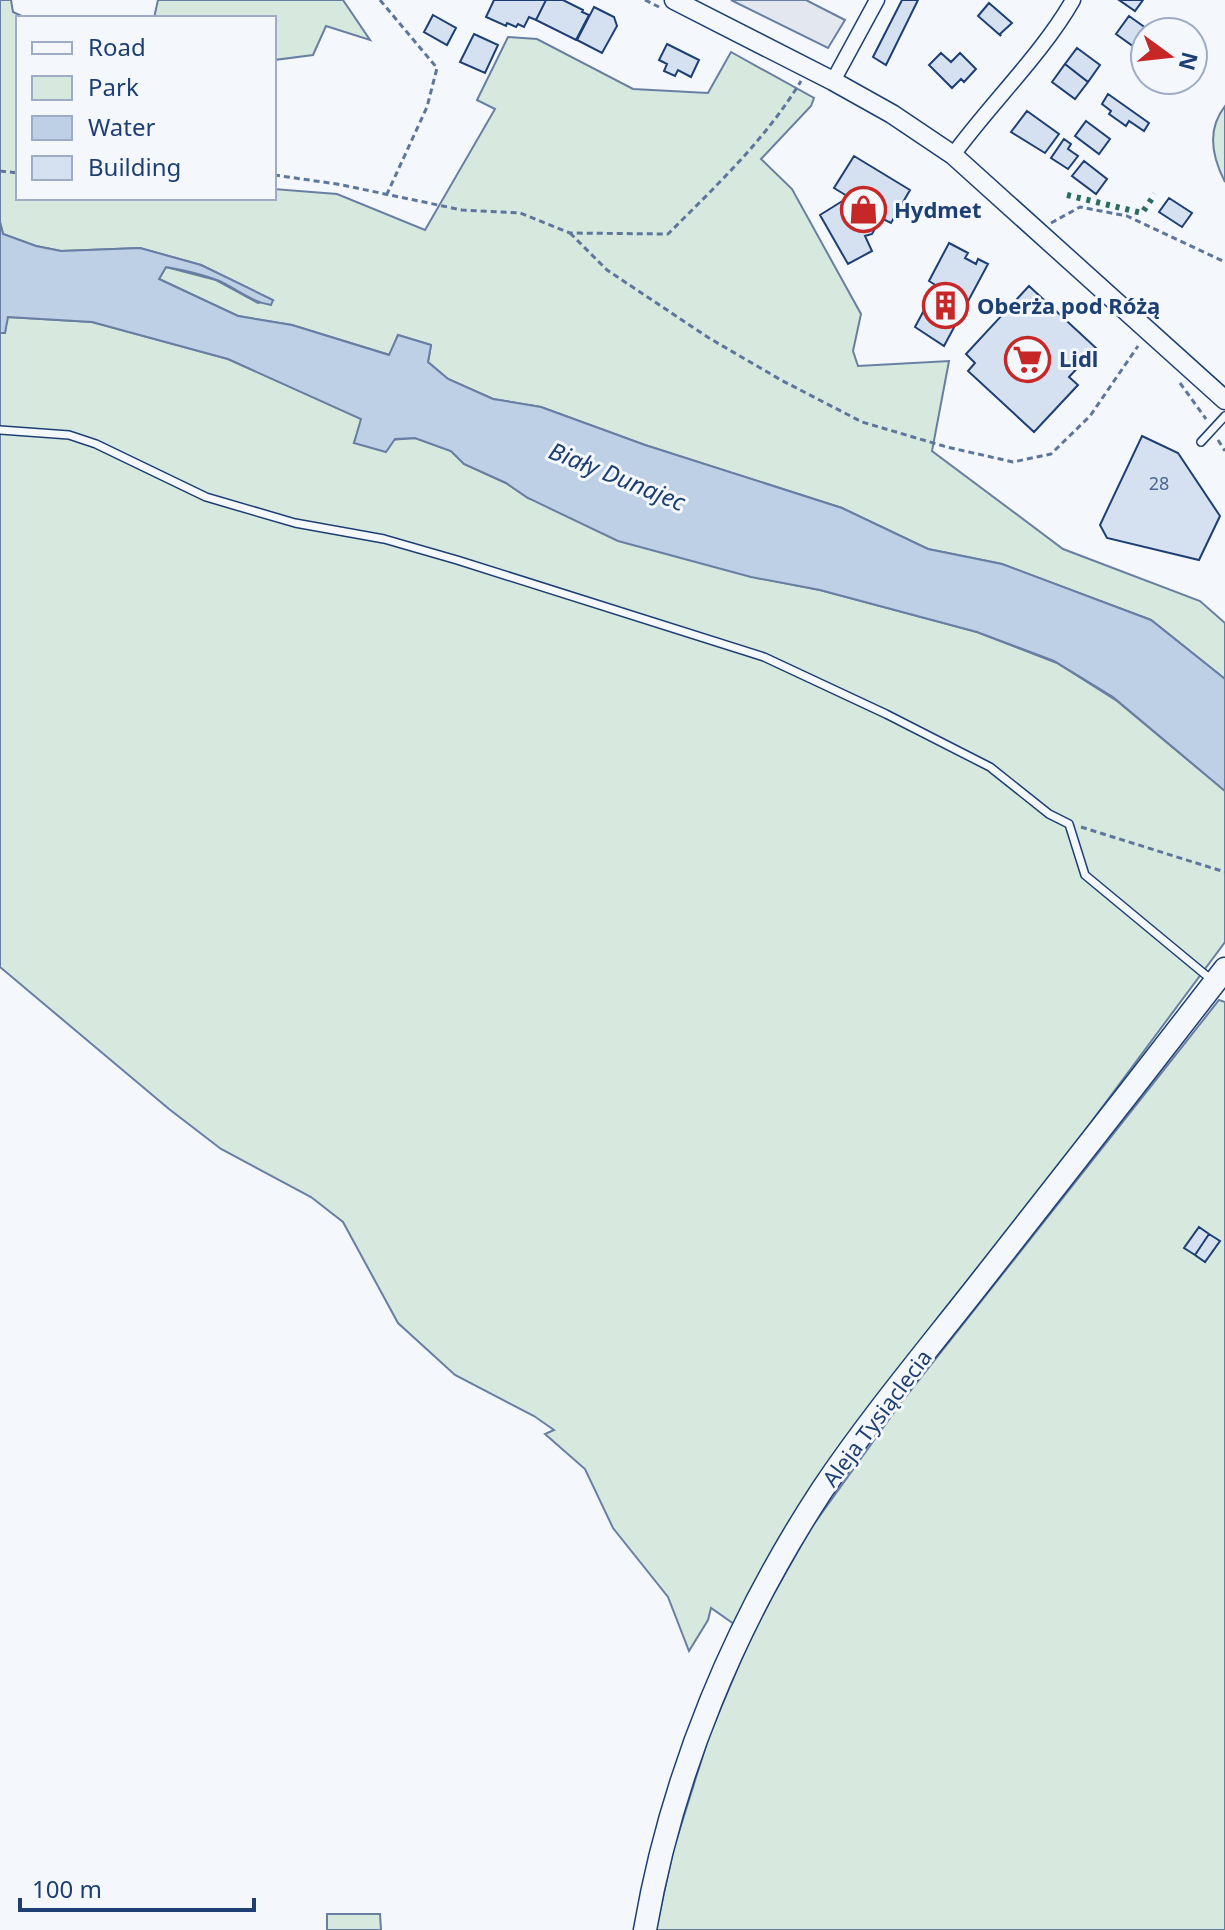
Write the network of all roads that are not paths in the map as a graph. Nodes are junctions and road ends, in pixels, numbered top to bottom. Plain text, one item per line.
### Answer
1 (877, 0) edge
2 (1073, 0) edge
3 (672, 7) edge
4 (833, 81) junction
5 (953, 155) junction
6 (1225, 400) edge
7 (1225, 416) edge
8 (0, 430) edge
9 (1201, 442) dead end
10 (1222, 981) edge
11 (645, 1930) edge

1 - 4 street
2 - 5 street
3 - 4 street
4 - 5 street
5 - 6 street
7 - 9 lane
8 - 10 lane
10 - 11 main road, Aleja Tysiąclecia

